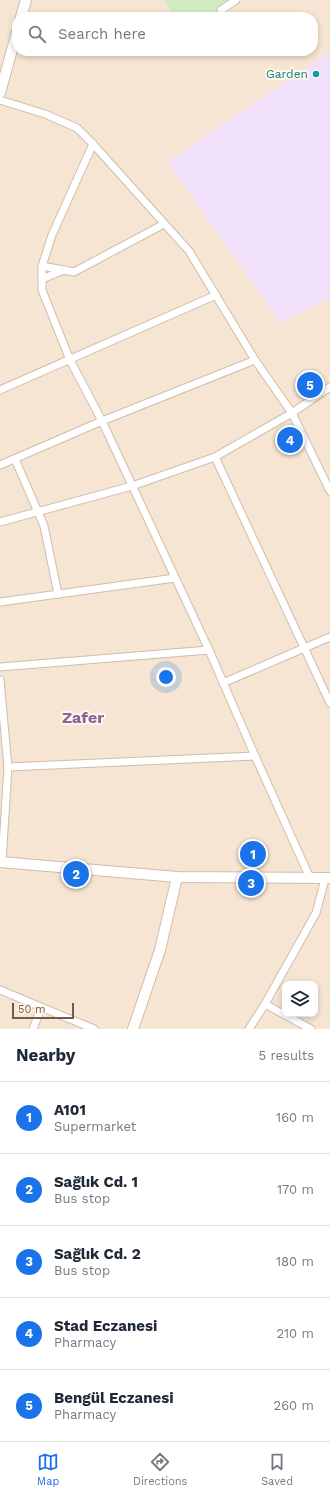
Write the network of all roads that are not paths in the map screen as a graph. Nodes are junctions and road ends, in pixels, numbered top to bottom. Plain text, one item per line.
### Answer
1 (26, 0) edge
2 (236, 0) edge
3 (221, 10) dead end
4 (22, 12) edge
5 (12, 50) edge
6 (0, 93) edge
7 (0, 100) edge
8 (93, 144) junction
9 (164, 224) junction
10 (42, 266) junction
11 (64, 270) junction
12 (42, 279) junction
13 (216, 295) junction
14 (70, 360) junction
15 (255, 360) junction
16 (330, 387) edge
17 (0, 390) edge
18 (292, 413) junction
19 (102, 421) junction
20 (215, 457) junction
21 (15, 460) junction
22 (0, 465) edge
23 (132, 486) junction
24 (330, 491) edge
25 (38, 512) junction
26 (0, 522) edge
27 (175, 578) junction
28 (58, 594) junction
29 (0, 602) edge
30 (330, 637) edge
31 (304, 648) junction
32 (209, 650) junction
33 (0, 667) edge
34 (0, 680) edge
35 (223, 683) junction
36 (330, 703) edge
37 (255, 756) junction
38 (8, 767) junction
39 (1, 862) edge
40 (177, 877) junction
41 (310, 878) junction
42 (328, 878) edge
43 (0, 990) edge
44 (265, 1004) junction
45 (41, 1008) junction
46 (306, 1028) edge
47 (33, 1029) edge
48 (94, 1029) edge
49 (133, 1029) edge
50 (249, 1029) edge

1 - 4 street
2 - 3 street
5 - 6 street
7 - 8 street
8 - 9 street
8 - 10 street
9 - 11 street
9 - 13 street
10 - 11 street
10 - 12 street
11 - 12 street
12 - 14 street
13 - 14 street
13 - 15 street
14 - 17 street
14 - 19 street
15 - 18 street
15 - 19 street
16 - 18 street
18 - 20 street
18 - 24 street
19 - 21 street
19 - 23 street
20 - 23 street
20 - 31 street
21 - 22 street
21 - 25 street
23 - 25 street
23 - 27 street
25 - 26 street
25 - 28 street
27 - 28 street
27 - 32 street
28 - 29 street
30 - 31 street
31 - 35 street
31 - 36 street
32 - 33 street
32 - 35 street
34 - 38 street
35 - 37 street
37 - 38 street
37 - 41 street
38 - 39 street
39 - 40 street
40 - 41 street
40 - 49 street
41 - 42 street
42 - 44 street
43 - 45 street
44 - 46 street
44 - 50 street
45 - 47 street
45 - 48 street

